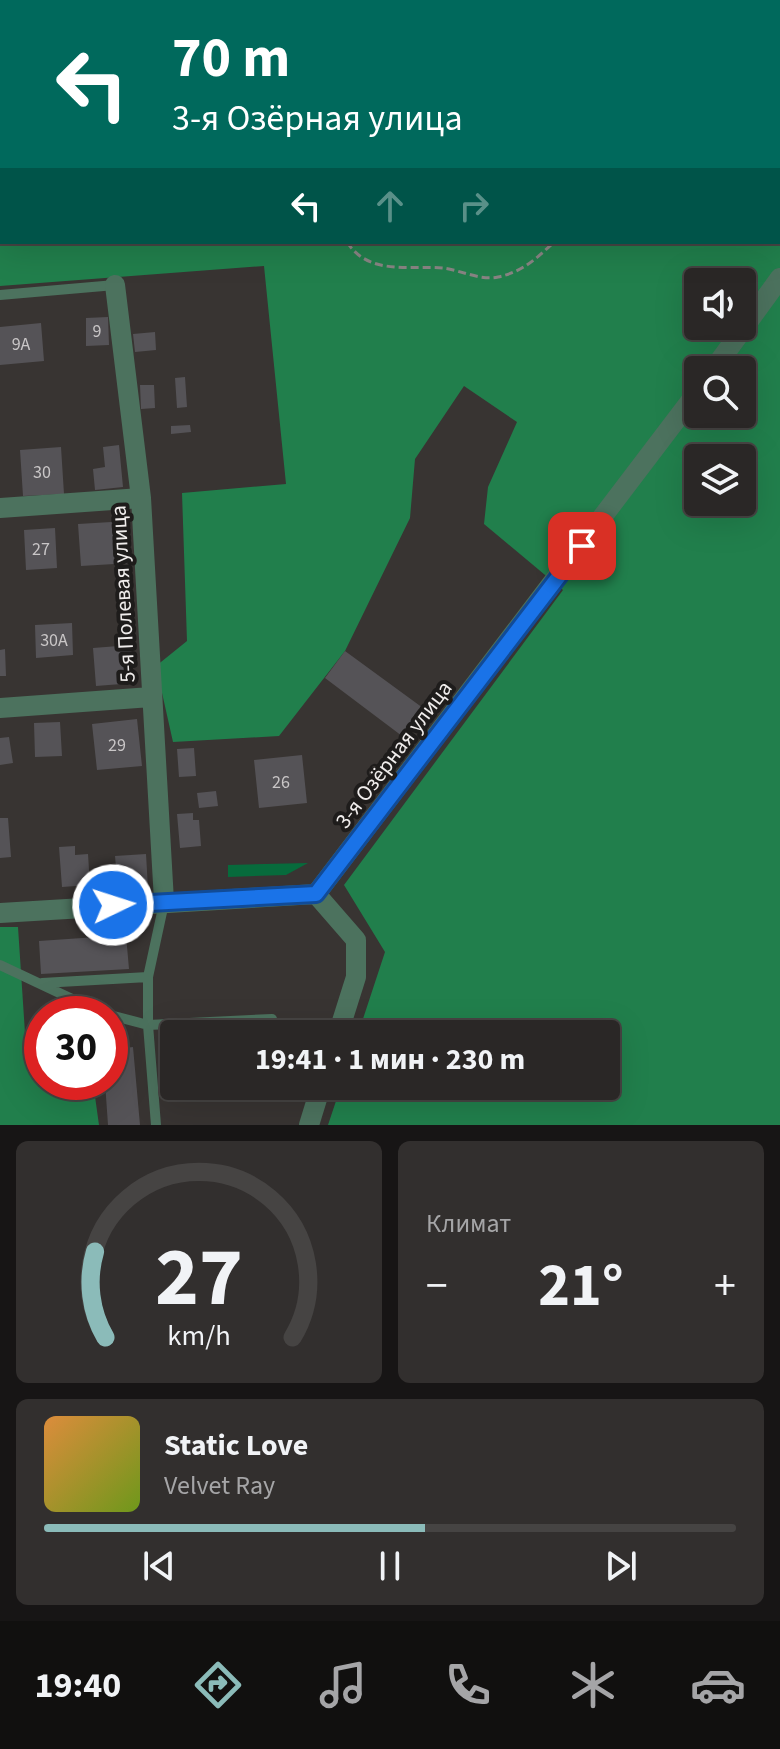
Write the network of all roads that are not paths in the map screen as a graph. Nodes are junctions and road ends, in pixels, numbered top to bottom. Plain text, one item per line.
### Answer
1 (780, 278) edge
2 (115, 285) joint
3 (0, 295) edge
4 (723, 356) edge
5 (684, 409) edge
6 (141, 498) junction
7 (0, 508) edge
8 (151, 697) junction
9 (0, 708) edge
10 (316, 894) junction
11 (164, 901) junction
12 (0, 913) edge
13 (0, 965) edge
14 (148, 977) junction
15 (37, 984) junction
16 (64, 996) edge
17 (272, 1019) dead end
18 (128, 1020) edge
19 (342, 1020) edge
20 (148, 1025) junction
21 (317, 1100) edge
22 (156, 1125) edge
23 (309, 1125) edge

1 - 4 street
2 - 3 lane
2 - 6 street, 5-я Полевая улица
5 - 10 street, 3-я Озёрная улица
6 - 7 street
6 - 8 street, 5-я Полевая улица
8 - 9 street
8 - 11 street, 5-я Полевая улица
10 - 11 street
10 - 19 street
11 - 12 street
11 - 14 lane
13 - 15 lane
14 - 15 lane
14 - 20 lane
15 - 16 lane
17 - 20 lane
18 - 20 lane
20 - 22 lane
21 - 23 street

